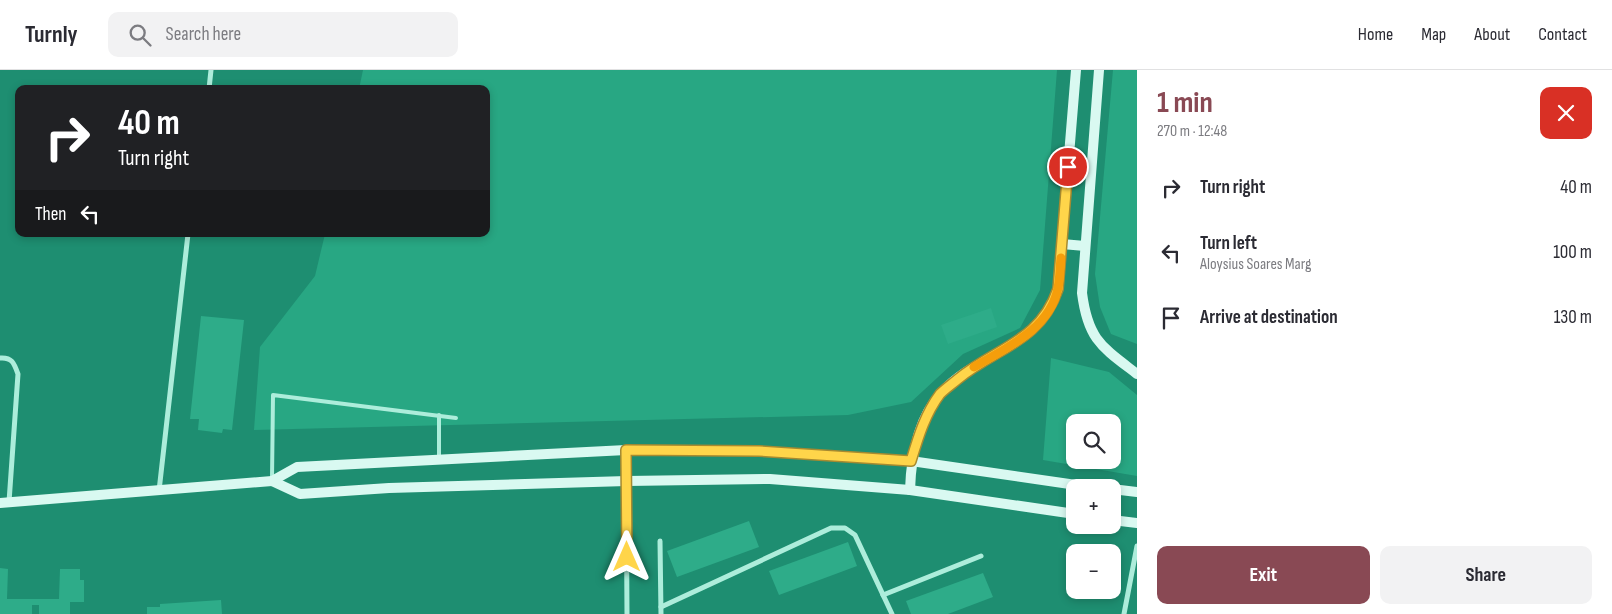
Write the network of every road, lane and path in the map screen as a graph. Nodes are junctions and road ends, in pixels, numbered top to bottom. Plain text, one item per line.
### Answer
1 (211, 70) edge
2 (1076, 70) edge
3 (1099, 70) edge
4 (209, 85) edge
5 (188, 237) edge
6 (1062, 244) junction
7 (1086, 246) junction
8 (0, 358) edge
9 (1137, 374) edge
10 (439, 415) junction
11 (456, 418) dead end
12 (626, 450) junction
13 (439, 460) junction
14 (911, 461) junction
15 (272, 481) junction
16 (627, 481) junction
17 (1066, 484) edge
18 (910, 490) junction
19 (1121, 490) edge
20 (159, 491) junction
21 (1137, 492) edge
22 (4, 503) edge
23 (1066, 513) edge
24 (1121, 521) edge
25 (1137, 524) edge
26 (660, 541) dead end
27 (1137, 546) edge
28 (982, 556) dead end
29 (883, 595) junction
30 (661, 607) junction
31 (627, 614) edge
32 (661, 614) edge
33 (892, 614) edge
34 (1124, 614) edge

1 - 4 street
2 - 6 main road
3 - 7 main road
5 - 20 street
6 - 7 main road
6 - 14 main road
7 - 9 main road
8 - 22 street
10 - 11 lane
10 - 13 lane
10 - 15 lane
12 - 13 main road
12 - 14 main road
12 - 16 street
13 - 15 main road
14 - 17 main road
14 - 18 main road
15 - 16 main road
15 - 20 main road
16 - 18 main road
16 - 31 street
18 - 23 main road
19 - 21 main road
20 - 22 main road
24 - 25 main road
26 - 30 street
27 - 34 street
28 - 29 street
29 - 30 street
29 - 33 street
30 - 32 street

